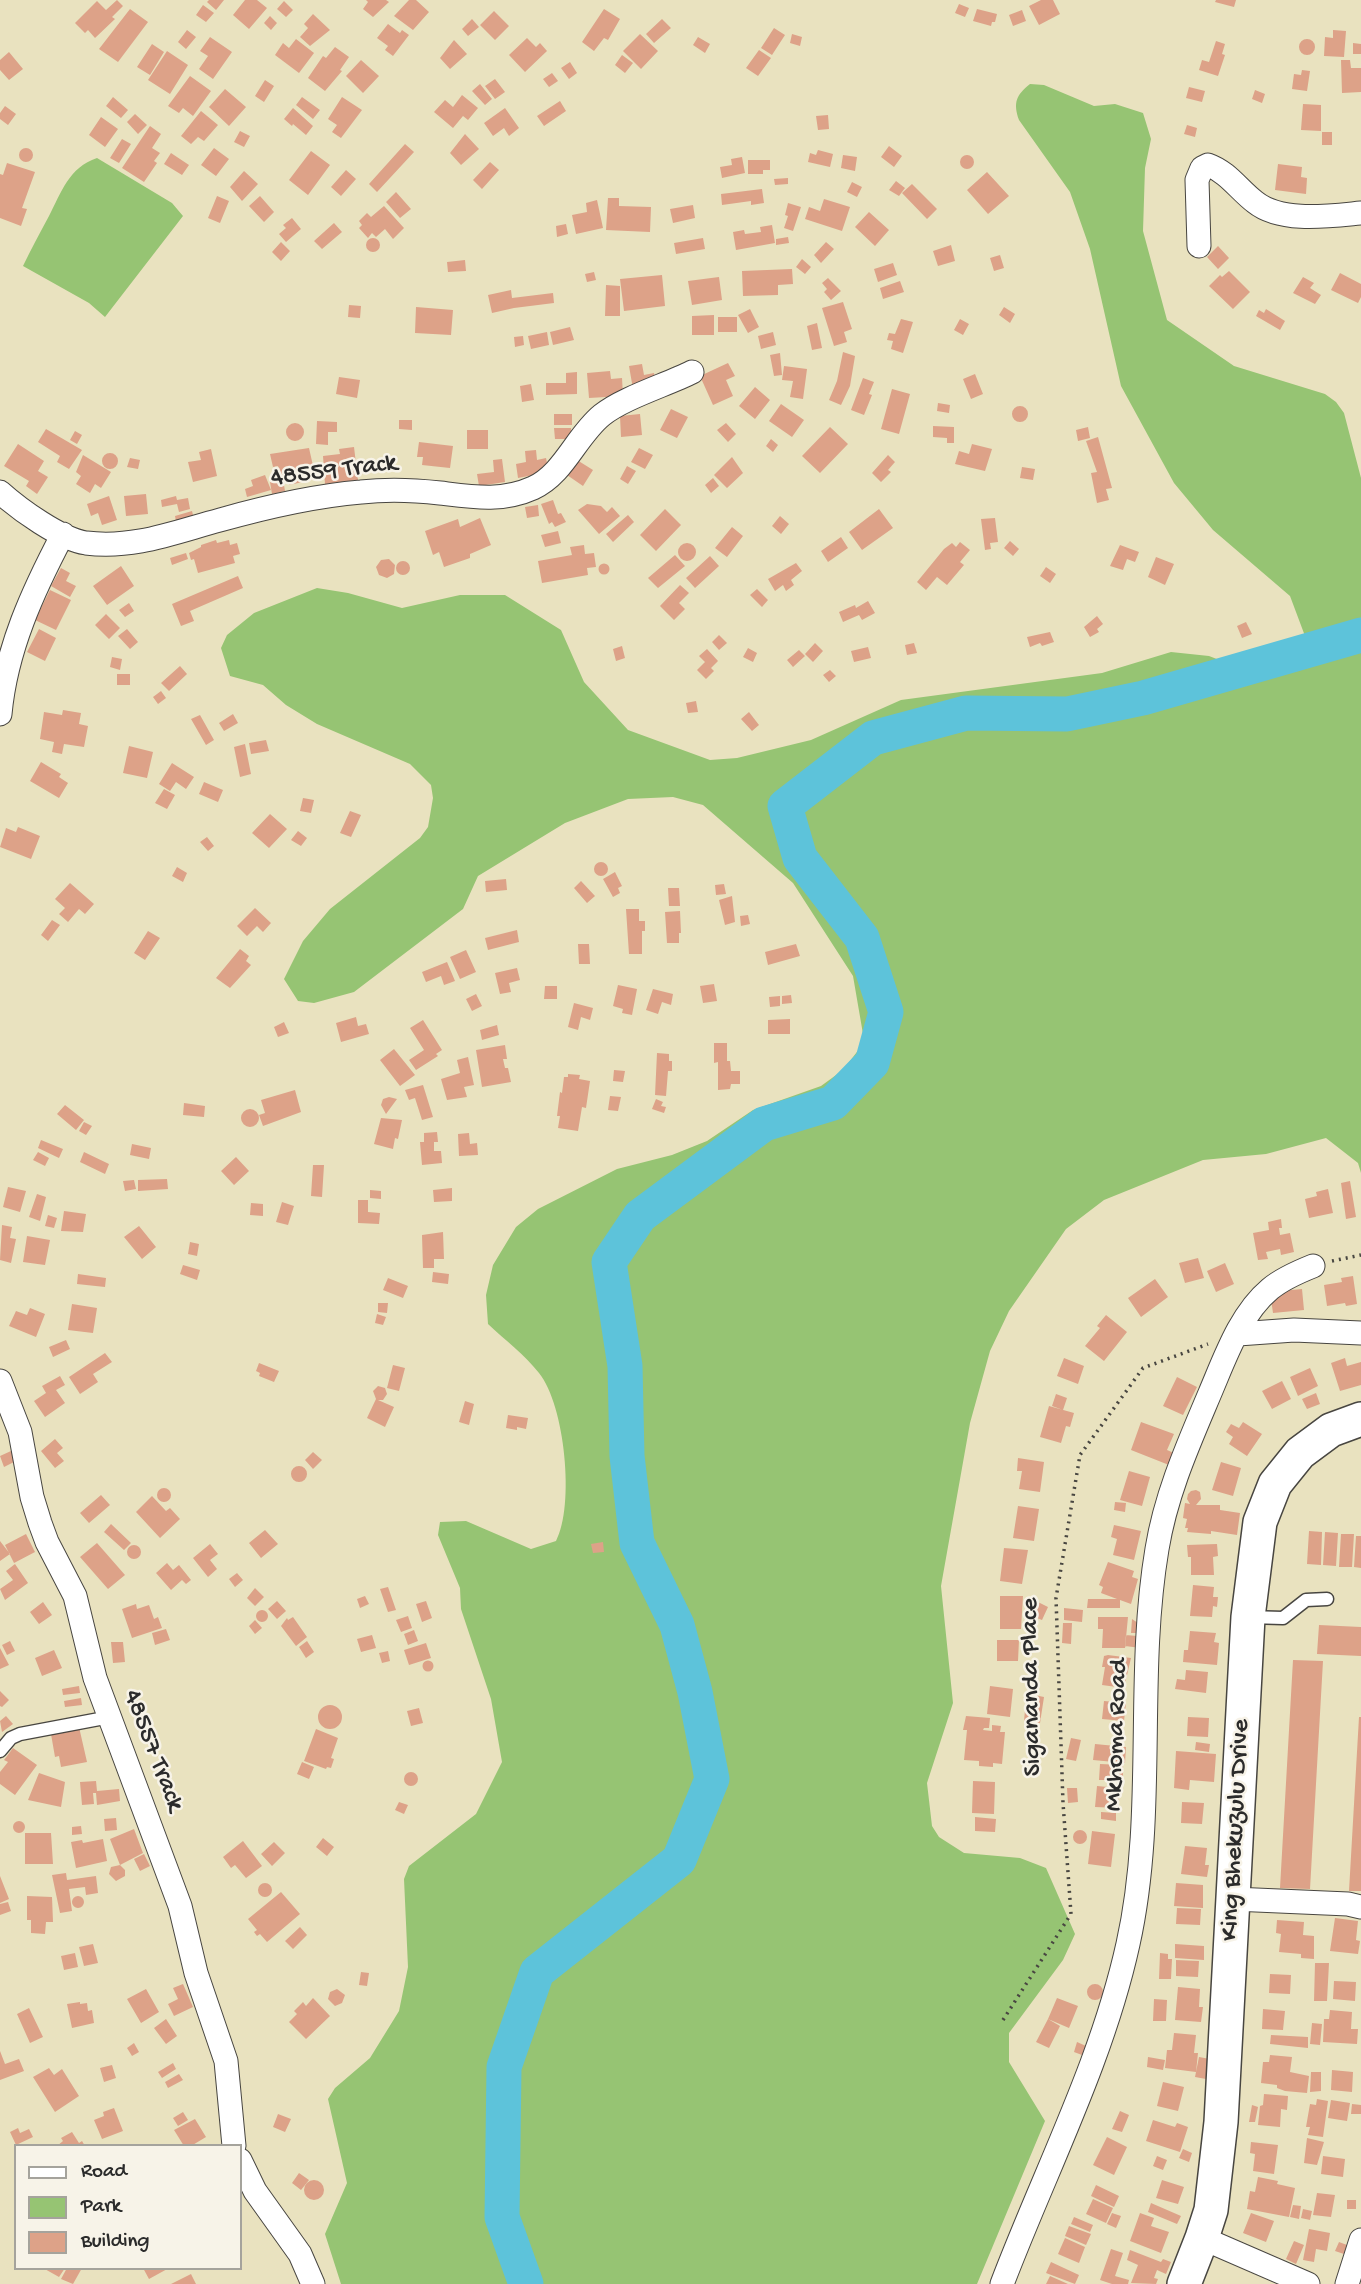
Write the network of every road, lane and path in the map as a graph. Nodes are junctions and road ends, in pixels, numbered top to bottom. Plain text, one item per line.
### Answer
1 (1361, 214) edge
2 (1199, 246) dead end
3 (692, 372) dead end
4 (0, 492) edge
5 (63, 534) junction
6 (0, 714) edge
7 (1361, 1255) edge
8 (1313, 1266) joint
9 (1361, 1333) edge
10 (1238, 1334) junction
11 (0, 1381) edge
12 (1361, 1419) edge
13 (1327, 1600) dead end
14 (1248, 1617) junction
15 (110, 1717) junction
16 (0, 1751) edge
17 (1233, 1899) junction
18 (1361, 1907) edge
19 (1003, 2020) dead end
20 (234, 2144) edge
21 (242, 2164) edge
22 (1202, 2238) junction
23 (1361, 2240) edge
24 (313, 2284) edge
25 (1003, 2284) edge
26 (1184, 2284) edge
27 (1308, 2284) edge
28 (1346, 2284) edge

1 - 2 street
3 - 5 street, 48559 Track
4 - 5 street, 48559 Track
5 - 6 street
7 - 8 path
8 - 10 street, Mkhoma Road
9 - 10 street
10 - 19 path, Sigananda Place
10 - 25 street, Mkhoma Road
11 - 15 street, 48557 Track
12 - 14 street, King Bhekuzulu Drive
13 - 14 lane
14 - 17 street, King Bhekuzulu Drive
15 - 16 lane
15 - 20 street, 48557 Track
17 - 18 street
17 - 22 street, King Bhekuzulu Drive
21 - 24 street
22 - 26 street, King Bhekuzulu Drive
22 - 27 street
23 - 28 street

